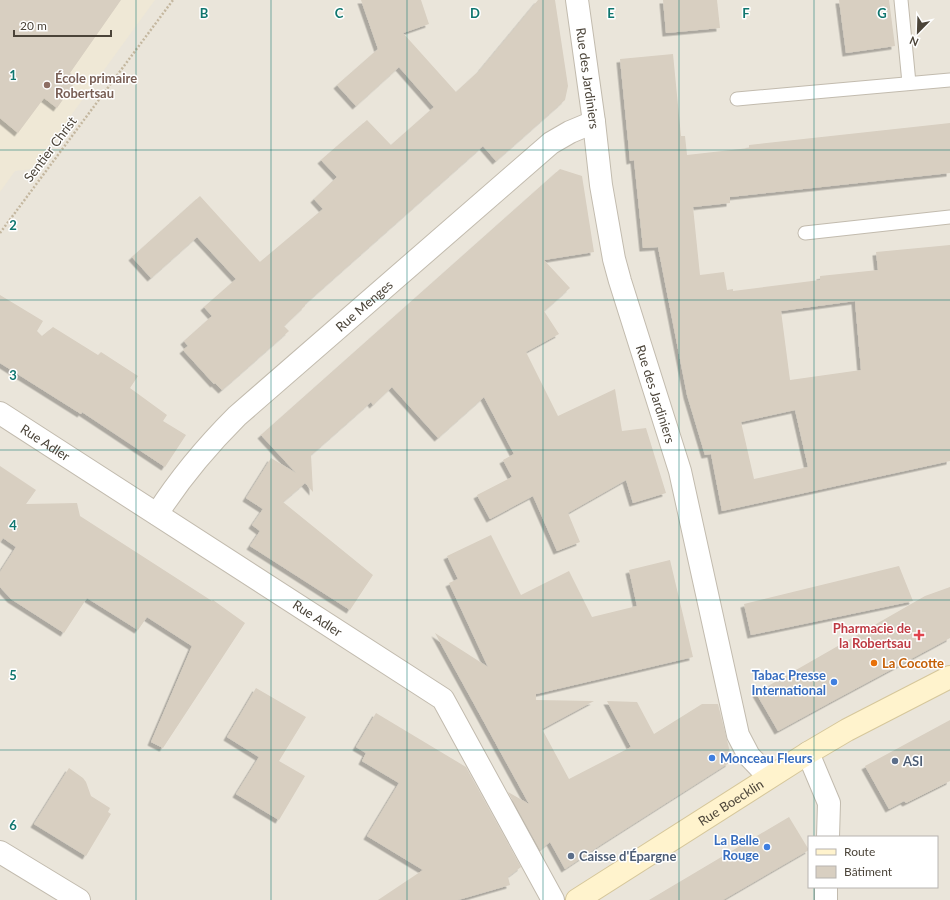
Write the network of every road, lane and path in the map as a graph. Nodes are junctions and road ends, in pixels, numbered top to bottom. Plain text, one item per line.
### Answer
1 (173, 0) edge
2 (577, 0) edge
3 (901, 0) edge
4 (950, 80) edge
5 (909, 83) junction
6 (737, 98) dead end
7 (594, 122) junction
8 (950, 217) edge
9 (0, 233) edge
10 (805, 233) dead end
11 (0, 413) edge
12 (157, 514) junction
13 (950, 677) edge
14 (808, 753) junction
15 (769, 777) junction
16 (828, 836) edge
17 (0, 852) edge
18 (826, 888) edge
19 (79, 900) edge
20 (553, 900) edge
21 (577, 900) edge
22 (826, 900) edge

1 - 9 path, Sentier Christ
2 - 7 street, Rue des Jardiniers
3 - 5 lane
4 - 5 lane
5 - 6 lane
7 - 12 street, Rue Menges
7 - 15 street, Rue des Jardiniers
8 - 10 lane
11 - 12 street, Rue Adler
12 - 20 street, Rue Adler
13 - 14 main road, Rue Boecklin
14 - 15 main road, Rue Boecklin
14 - 16 street
15 - 21 main road, Rue Boecklin
17 - 19 street
18 - 22 street

